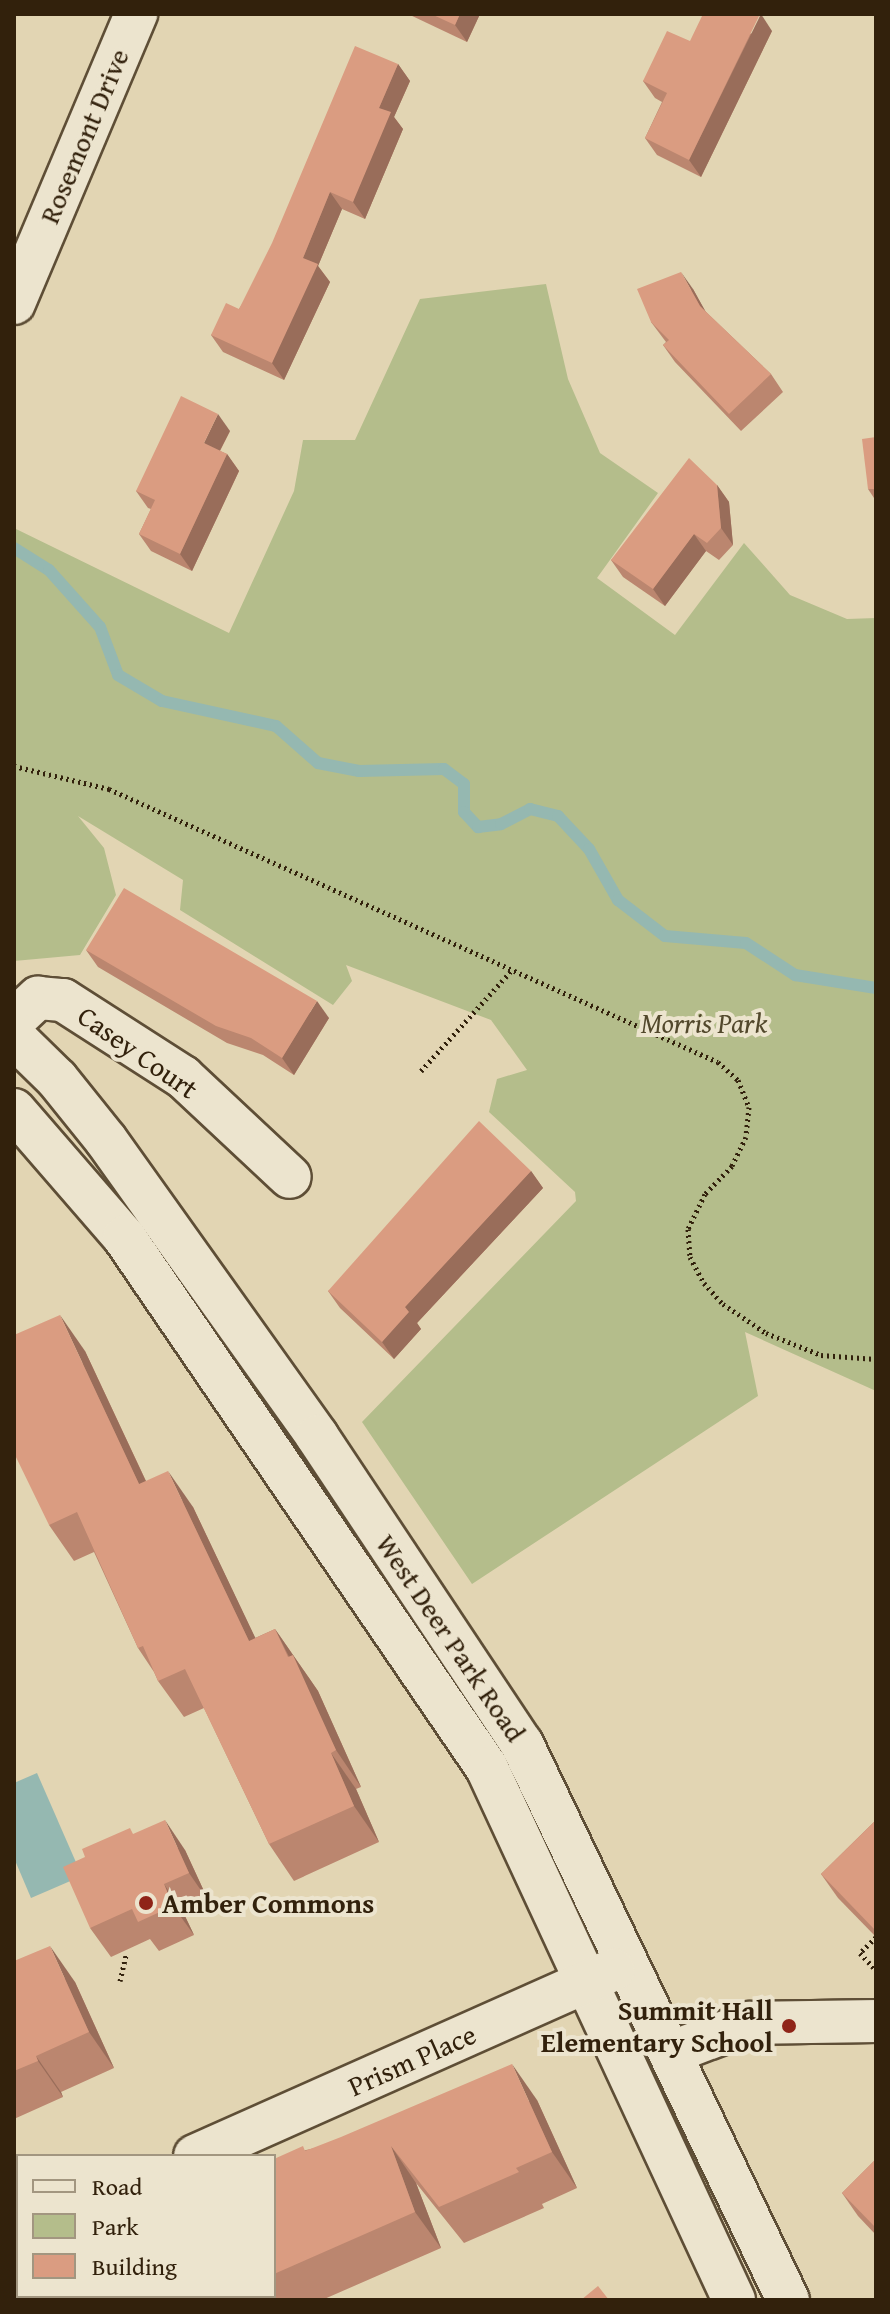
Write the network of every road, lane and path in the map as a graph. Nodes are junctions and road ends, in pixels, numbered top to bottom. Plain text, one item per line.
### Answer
1 (136, 14) edge
2 (14, 303) edge
3 (14, 766) edge
4 (513, 969) junction
5 (14, 1020) edge
6 (14, 1037) edge
7 (421, 1071) dead end
8 (14, 1110) edge
9 (290, 1177) dead end
10 (876, 1359) edge
11 (876, 1937) edge
12 (126, 1955) dead end
13 (629, 1963) junction
14 (876, 1970) edge
15 (589, 1980) junction
16 (120, 1981) dead end
17 (876, 2021) edge
18 (670, 2053) junction
19 (199, 2154) edge
20 (734, 2300) edge
21 (788, 2300) edge

1 - 2 street, Rosemont Drive
3 - 4 path
4 - 7 path
4 - 10 path
5 - 9 street, Casey Court
6 - 13 street, West Deer Park Road
8 - 15 street, West Deer Park Road
11 - 14 path
12 - 16 path
13 - 15 street, Prism Place
13 - 18 street, West Deer Park Road
15 - 19 street, Prism Place
15 - 20 street, West Deer Park Road
17 - 18 street
18 - 21 street, West Deer Park Road

